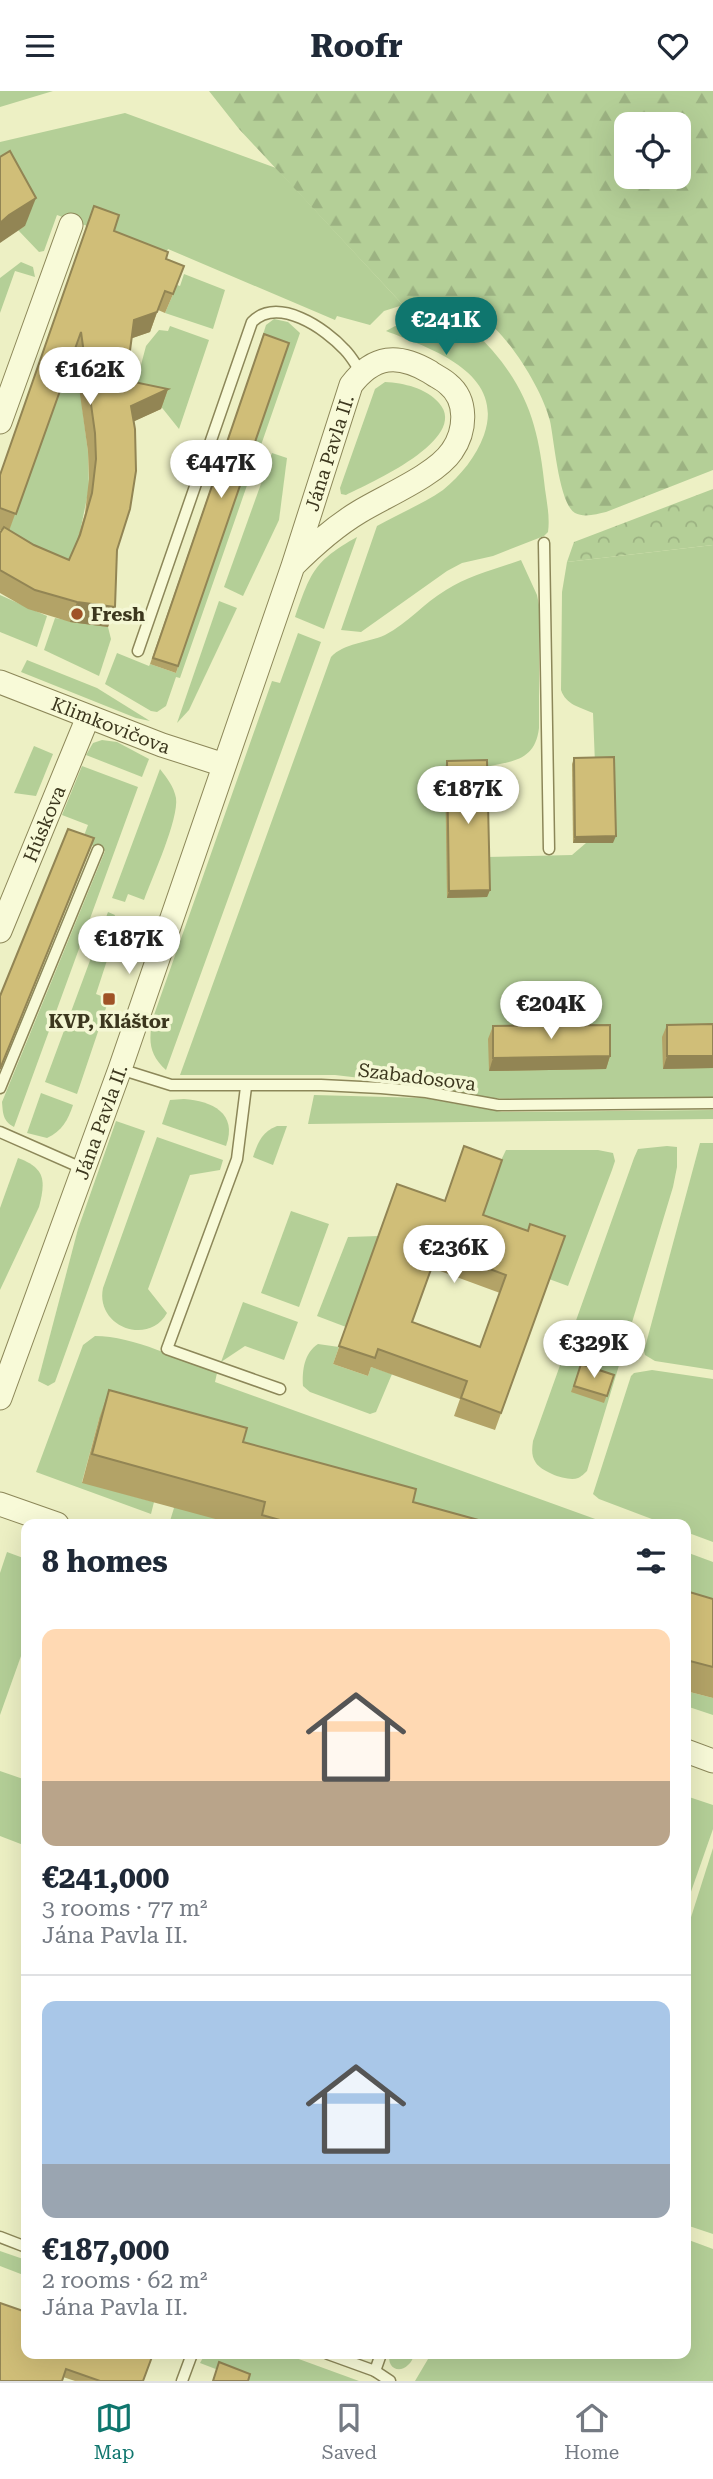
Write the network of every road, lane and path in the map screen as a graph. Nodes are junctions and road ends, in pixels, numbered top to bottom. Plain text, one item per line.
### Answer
1 (71, 225) dead end
2 (361, 372) junction
3 (0, 422) edge
4 (544, 543) dead end
5 (293, 566) junction
6 (138, 651) dead end
7 (0, 682) edge
8 (88, 717) junction
9 (224, 765) junction
10 (549, 849) dead end
11 (98, 851) dead end
12 (0, 931) edge
13 (120, 1069) junction
14 (246, 1087) junction
15 (0, 1088) edge
16 (713, 1103) edge
17 (0, 1132) edge
18 (85, 1168) junction
19 (280, 1389) dead end
20 (0, 1398) edge
21 (0, 1504) edge
22 (43, 1519) edge
23 (691, 1753) edge
24 (713, 1761) edge
25 (0, 2237) edge
26 (21, 2245) edge
27 (190, 2359) edge
28 (342, 2359) edge
29 (379, 2359) edge
30 (374, 2371) junction
31 (182, 2381) edge
32 (390, 2381) edge

1 - 3 street
2 - 5 street, Jána Pavla II.
2 - 5 street, Jána Pavla II.
2 - 6 lane
4 - 10 lane
5 - 9 street, Jána Pavla II.
7 - 8 street, Klimkovičova
8 - 9 street, Klimkovičova
8 - 12 street, Húskova
9 - 13 street, Jána Pavla II.
11 - 15 lane
13 - 14 lane, Szabadosova
13 - 18 street, Jána Pavla II.
14 - 16 lane, Szabadosova
14 - 19 lane
17 - 18 lane
18 - 20 street, Jána Pavla II.
21 - 22 street
23 - 24 street
25 - 26 lane
27 - 31 lane
28 - 30 lane
29 - 30 lane
30 - 32 lane

